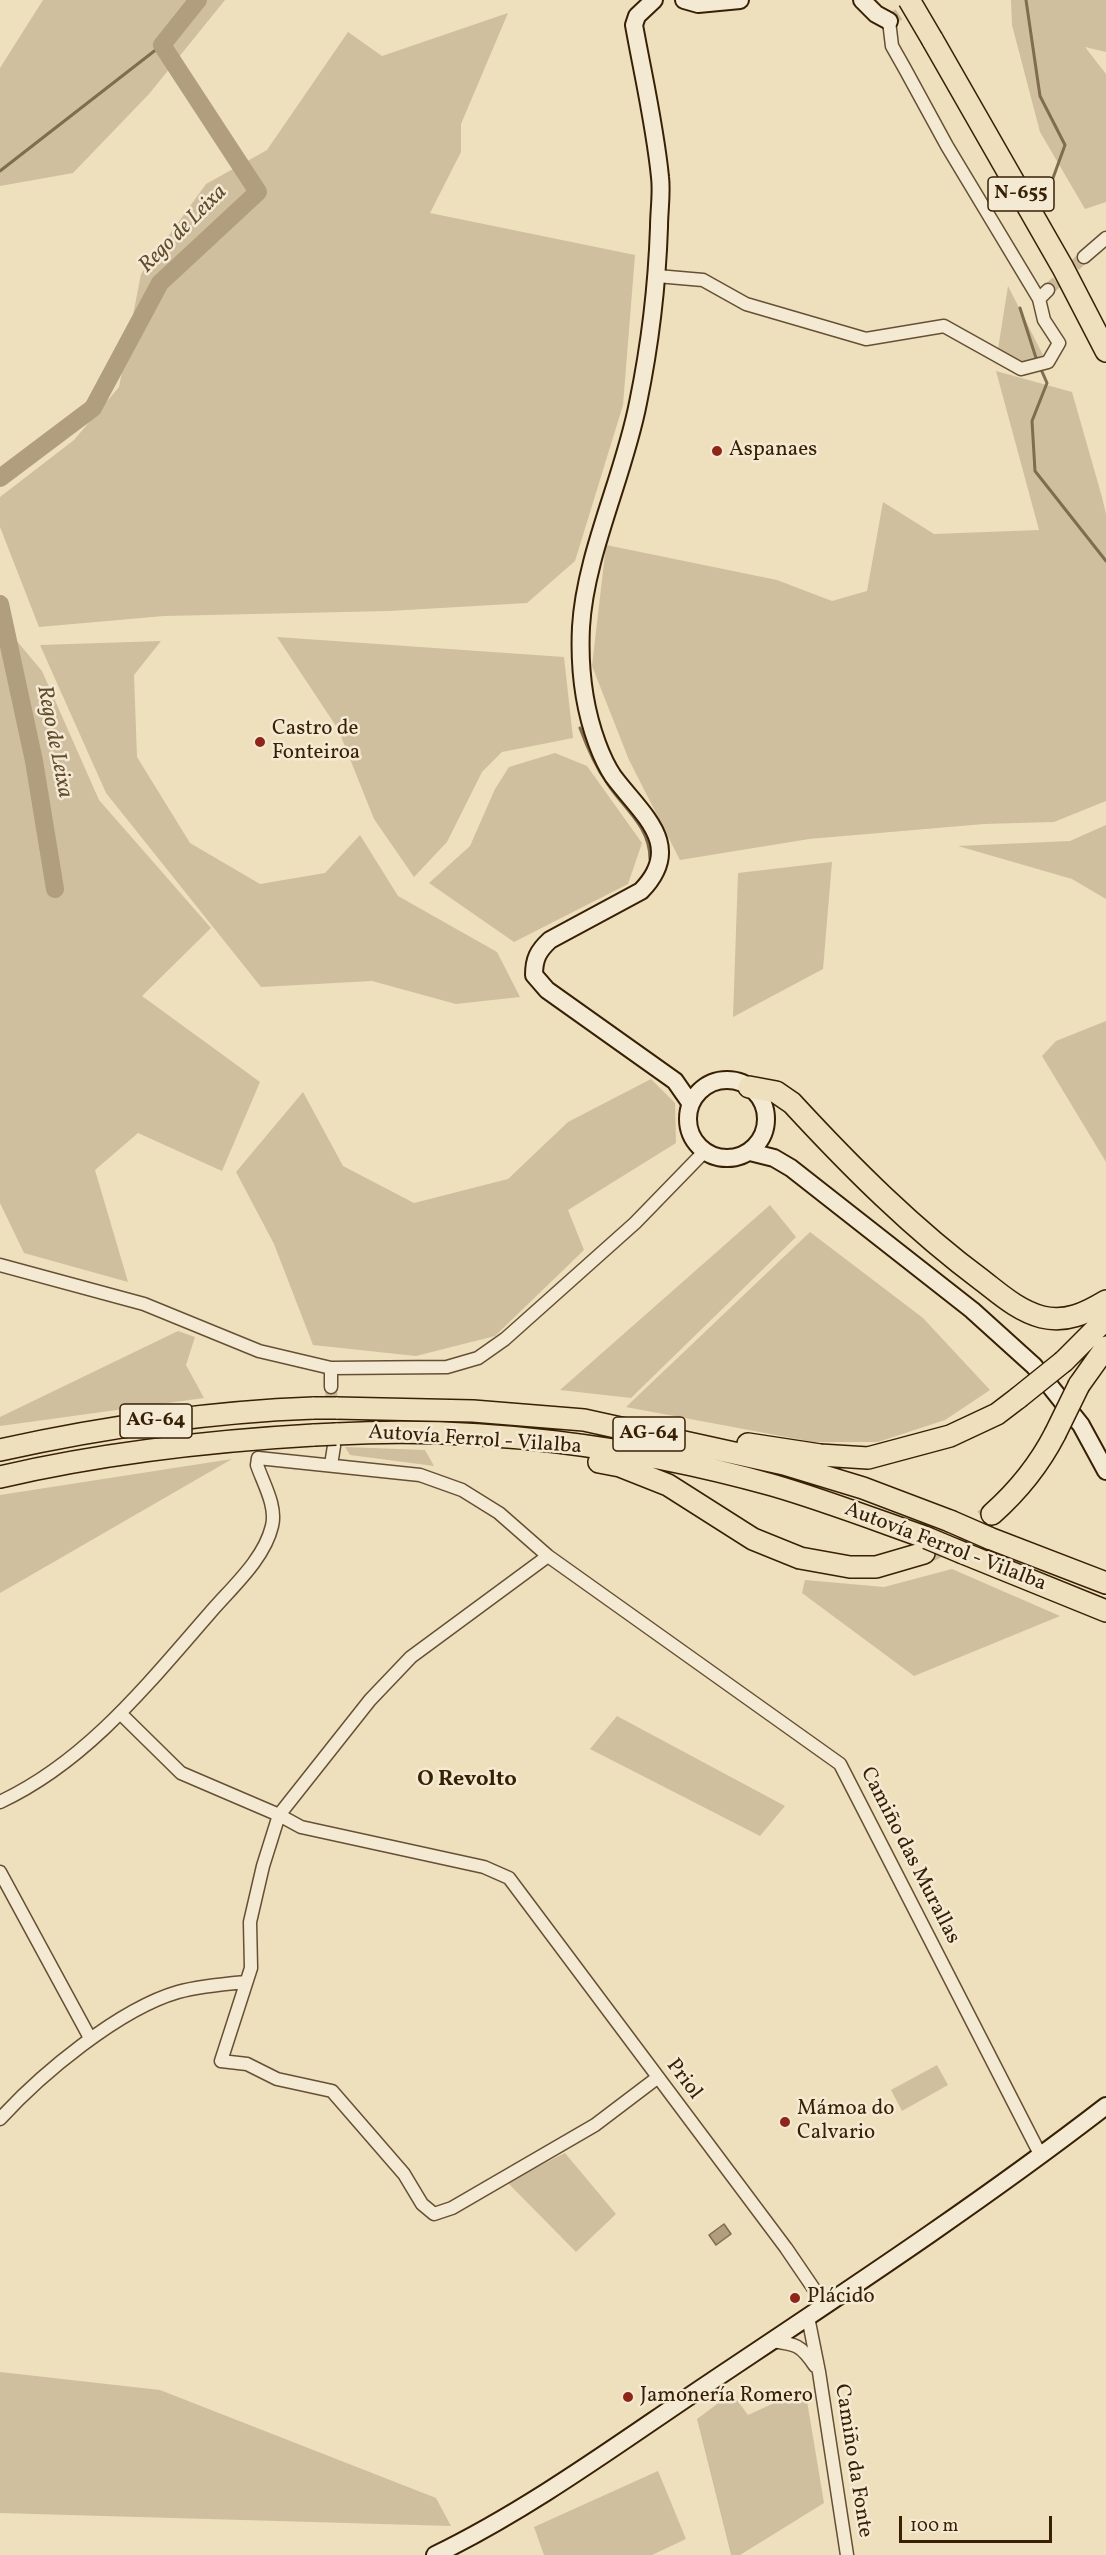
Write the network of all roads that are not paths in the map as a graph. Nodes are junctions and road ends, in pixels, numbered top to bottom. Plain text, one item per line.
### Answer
1 (654, 0) edge
2 (684, 0) edge
3 (740, 0) edge
4 (862, 0) edge
5 (909, 0) edge
6 (889, 21) joint
7 (1106, 238) edge
8 (1084, 257) tunnel mouth
9 (657, 276) junction
10 (1106, 351) edge
11 (675, 1081) junction
12 (709, 1085) junction
13 (749, 1087) junction
14 (691, 1104) junction
15 (765, 1130) junction
16 (705, 1151) junction
17 (750, 1152) junction
18 (791, 1168) junction
19 (0, 1265) edge
20 (1106, 1301) edge
21 (1106, 1319) edge
22 (1106, 1347) edge
23 (331, 1368) junction
24 (331, 1387) tunnel mouth
25 (650, 1434) junction
26 (527, 1439) junction
27 (335, 1440) junction
28 (0, 1449) edge
29 (332, 1465) junction
30 (1106, 1471) edge
31 (0, 1477) edge
32 (992, 1514) tunnel mouth
33 (925, 1546) junction
34 (548, 1556) junction
35 (1106, 1584) edge
36 (1106, 1611) edge
37 (121, 1714) junction
38 (0, 1802) edge
39 (279, 1815) junction
40 (0, 1872) edge
41 (246, 1982) junction
42 (90, 2038) junction
43 (657, 2078) junction
44 (1106, 2106) edge
45 (0, 2119) edge
46 (1041, 2156) junction
47 (822, 2307) junction
48 (803, 2321) junction
49 (772, 2342) junction
50 (806, 2353) junction
51 (819, 2372) junction
52 (435, 2555) edge
53 (847, 2555) edge

1 - 9 street
2 - 3 street
4 - 6 street
5 - 10 highway, N-655, bridge
6 - 9 street
7 - 8 street
9 - 11 street
11 - 12 street
11 - 14 street
12 - 13 street
12 - 14 street
13 - 15 street
13 - 20 highway
14 - 16 street
15 - 17 street
15 - 18 street
16 - 17 street
16 - 23 street
17 - 18 street
18 - 30 street
19 - 23 street
21 - 25 highway, bridge
22 - 32 highway, bridge
23 - 24 street
25 - 28 highway, Autovía Ferrol - Vilalba / AG-64, bridge
25 - 35 highway, Autovía Ferrol - Vilalba / AG-64, bridge
26 - 27 highway, Autovía Ferrol - Vilalba / AG-64
26 - 33 highway, Autovía Ferrol - Vilalba / AG-64
26 - 33 highway
27 - 29 street
27 - 31 highway, Autovía Ferrol - Vilalba / AG-64, bridge
29 - 34 street, Camiño das Murallas
29 - 37 street, Camiño das Murallas
33 - 36 highway, Autovía Ferrol - Vilalba / AG-64, bridge
34 - 39 street
34 - 46 street, Camiño das Murallas
37 - 38 street
37 - 39 street
39 - 41 street
39 - 43 street, Priol
40 - 42 street
41 - 42 street
41 - 43 street
42 - 45 street
43 - 47 street, Priol
44 - 46 street
46 - 47 street
47 - 48 street
48 - 49 street
48 - 50 street
48 - 51 street, Camiño da Fonte
49 - 50 street
49 - 52 street
50 - 51 street
51 - 53 street, Camiño da Fonte

